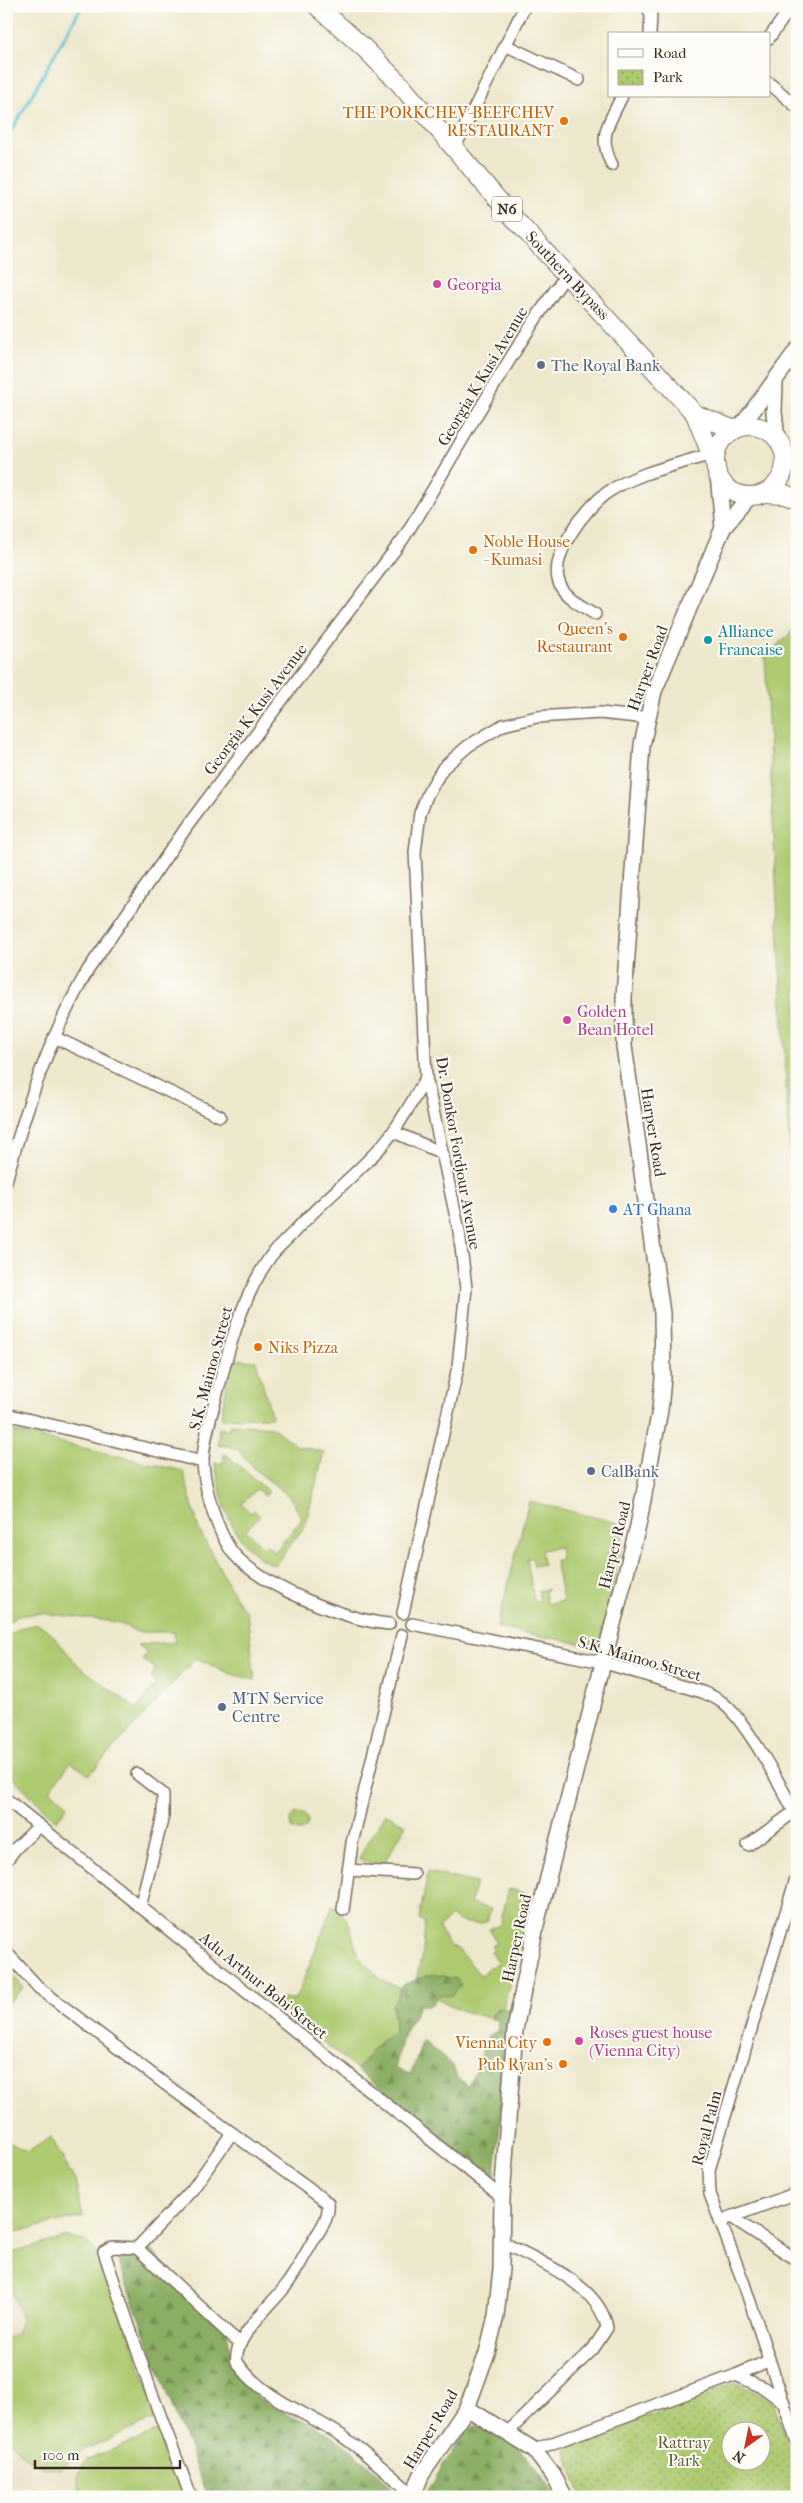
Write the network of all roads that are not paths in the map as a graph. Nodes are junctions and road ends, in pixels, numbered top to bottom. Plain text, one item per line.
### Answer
1 (317, 6) edge
2 (525, 6) edge
3 (647, 6) edge
4 (792, 6) edge
5 (650, 32) edge
6 (770, 37) edge
7 (506, 45) junction
8 (579, 80) dead end
9 (770, 84) edge
10 (621, 98) edge
11 (797, 107) edge
12 (455, 147) junction
13 (612, 165) dead end
14 (567, 274) junction
15 (797, 350) edge
16 (775, 382) junction
17 (695, 414) junction
18 (737, 429) junction
19 (780, 446) junction
20 (715, 465) junction
21 (797, 472) edge
22 (758, 494) junction
23 (797, 499) edge
24 (723, 528) junction
25 (594, 614) dead end
26 (647, 718) junction
27 (54, 1037) junction
28 (426, 1078) junction
29 (220, 1116) dead end
30 (394, 1132) junction
31 (442, 1153) junction
32 (6, 1181) edge
33 (6, 1414) edge
34 (203, 1462) junction
35 (402, 1613) junction
36 (389, 1624) junction
37 (412, 1624) junction
38 (402, 1635) junction
39 (602, 1662) junction
40 (136, 1774) dead end
41 (6, 1799) edge
42 (796, 1814) edge
43 (39, 1826) junction
44 (748, 1845) dead end
45 (6, 1861) edge
46 (348, 1870) junction
47 (414, 1874) dead end
48 (797, 1875) edge
49 (140, 1907) junction
50 (343, 1910) dead end
51 (6, 1952) edge
52 (232, 2133) junction
53 (797, 2194) edge
54 (502, 2197) junction
55 (726, 2219) junction
56 (501, 2242) junction
57 (137, 2248) junction
58 (797, 2260) edge
59 (240, 2344) junction
60 (768, 2361) junction
61 (736, 2375) junction
62 (784, 2403) junction
63 (466, 2408) junction
64 (507, 2433) junction
65 (797, 2443) edge
66 (534, 2450) junction
67 (412, 2496) edge
68 (191, 2497) edge
69 (565, 2497) edge

1 - 12 highway, Southern Bypass / N6
2 - 7 street
3 - 5 street
4 - 6 street
7 - 8 street
7 - 12 street
9 - 11 street
10 - 13 street
12 - 14 highway, Southern Bypass / N6
14 - 17 highway, Southern Bypass / N6
14 - 27 street, Georgia K Kusi Avenue
15 - 16 main road
16 - 18 main road
16 - 19 main road
17 - 18 highway, Southern Bypass / N6
17 - 20 highway, Southern Bypass / N6
18 - 19 highway, N6
18 - 20 highway
19 - 21 highway, N6
19 - 22 highway
20 - 22 highway, N6
20 - 24 main road, Harper Road
20 - 25 street
22 - 23 highway, N6
22 - 24 main road, Harper Road
24 - 26 main road, Harper Road
26 - 28 street, Dr. Donkor Fordjour Avenue
26 - 39 main road, Harper Road
27 - 29 street
27 - 32 street, Georgia K Kusi Avenue
28 - 30 street, S.K. Mainoo Street
28 - 31 street, Dr. Donkor Fordjour Avenue
30 - 31 street
30 - 34 street, S.K. Mainoo Street
31 - 35 street, Dr. Donkor Fordjour Avenue
33 - 34 street
34 - 36 street, S.K. Mainoo Street
35 - 36 street
35 - 37 street
36 - 38 street
37 - 38 street
37 - 39 street, S.K. Mainoo Street
38 - 46 street
39 - 42 street, S.K. Mainoo Street
39 - 54 main road, Harper Road
40 - 49 street
41 - 43 street, Adu Arthur Bobi Street
42 - 44 street
43 - 45 street
43 - 49 street, Adu Arthur Bobi Street
46 - 47 street
46 - 50 street
48 - 55 street, Royal Palm
49 - 54 street, Adu Arthur Bobi Street
51 - 52 street
52 - 57 street
52 - 59 street
53 - 55 street
54 - 56 main road, Harper Road
55 - 58 street
55 - 60 street, Royal Palm
56 - 63 main road, Harper Road
56 - 64 street
57 - 59 street
57 - 68 street
59 - 67 street
60 - 61 street
60 - 62 street, Royal Palm
61 - 62 street
61 - 66 street
62 - 65 street, Royal Palm
63 - 64 main road
63 - 67 main road, Harper Road
64 - 66 main road
66 - 69 main road

